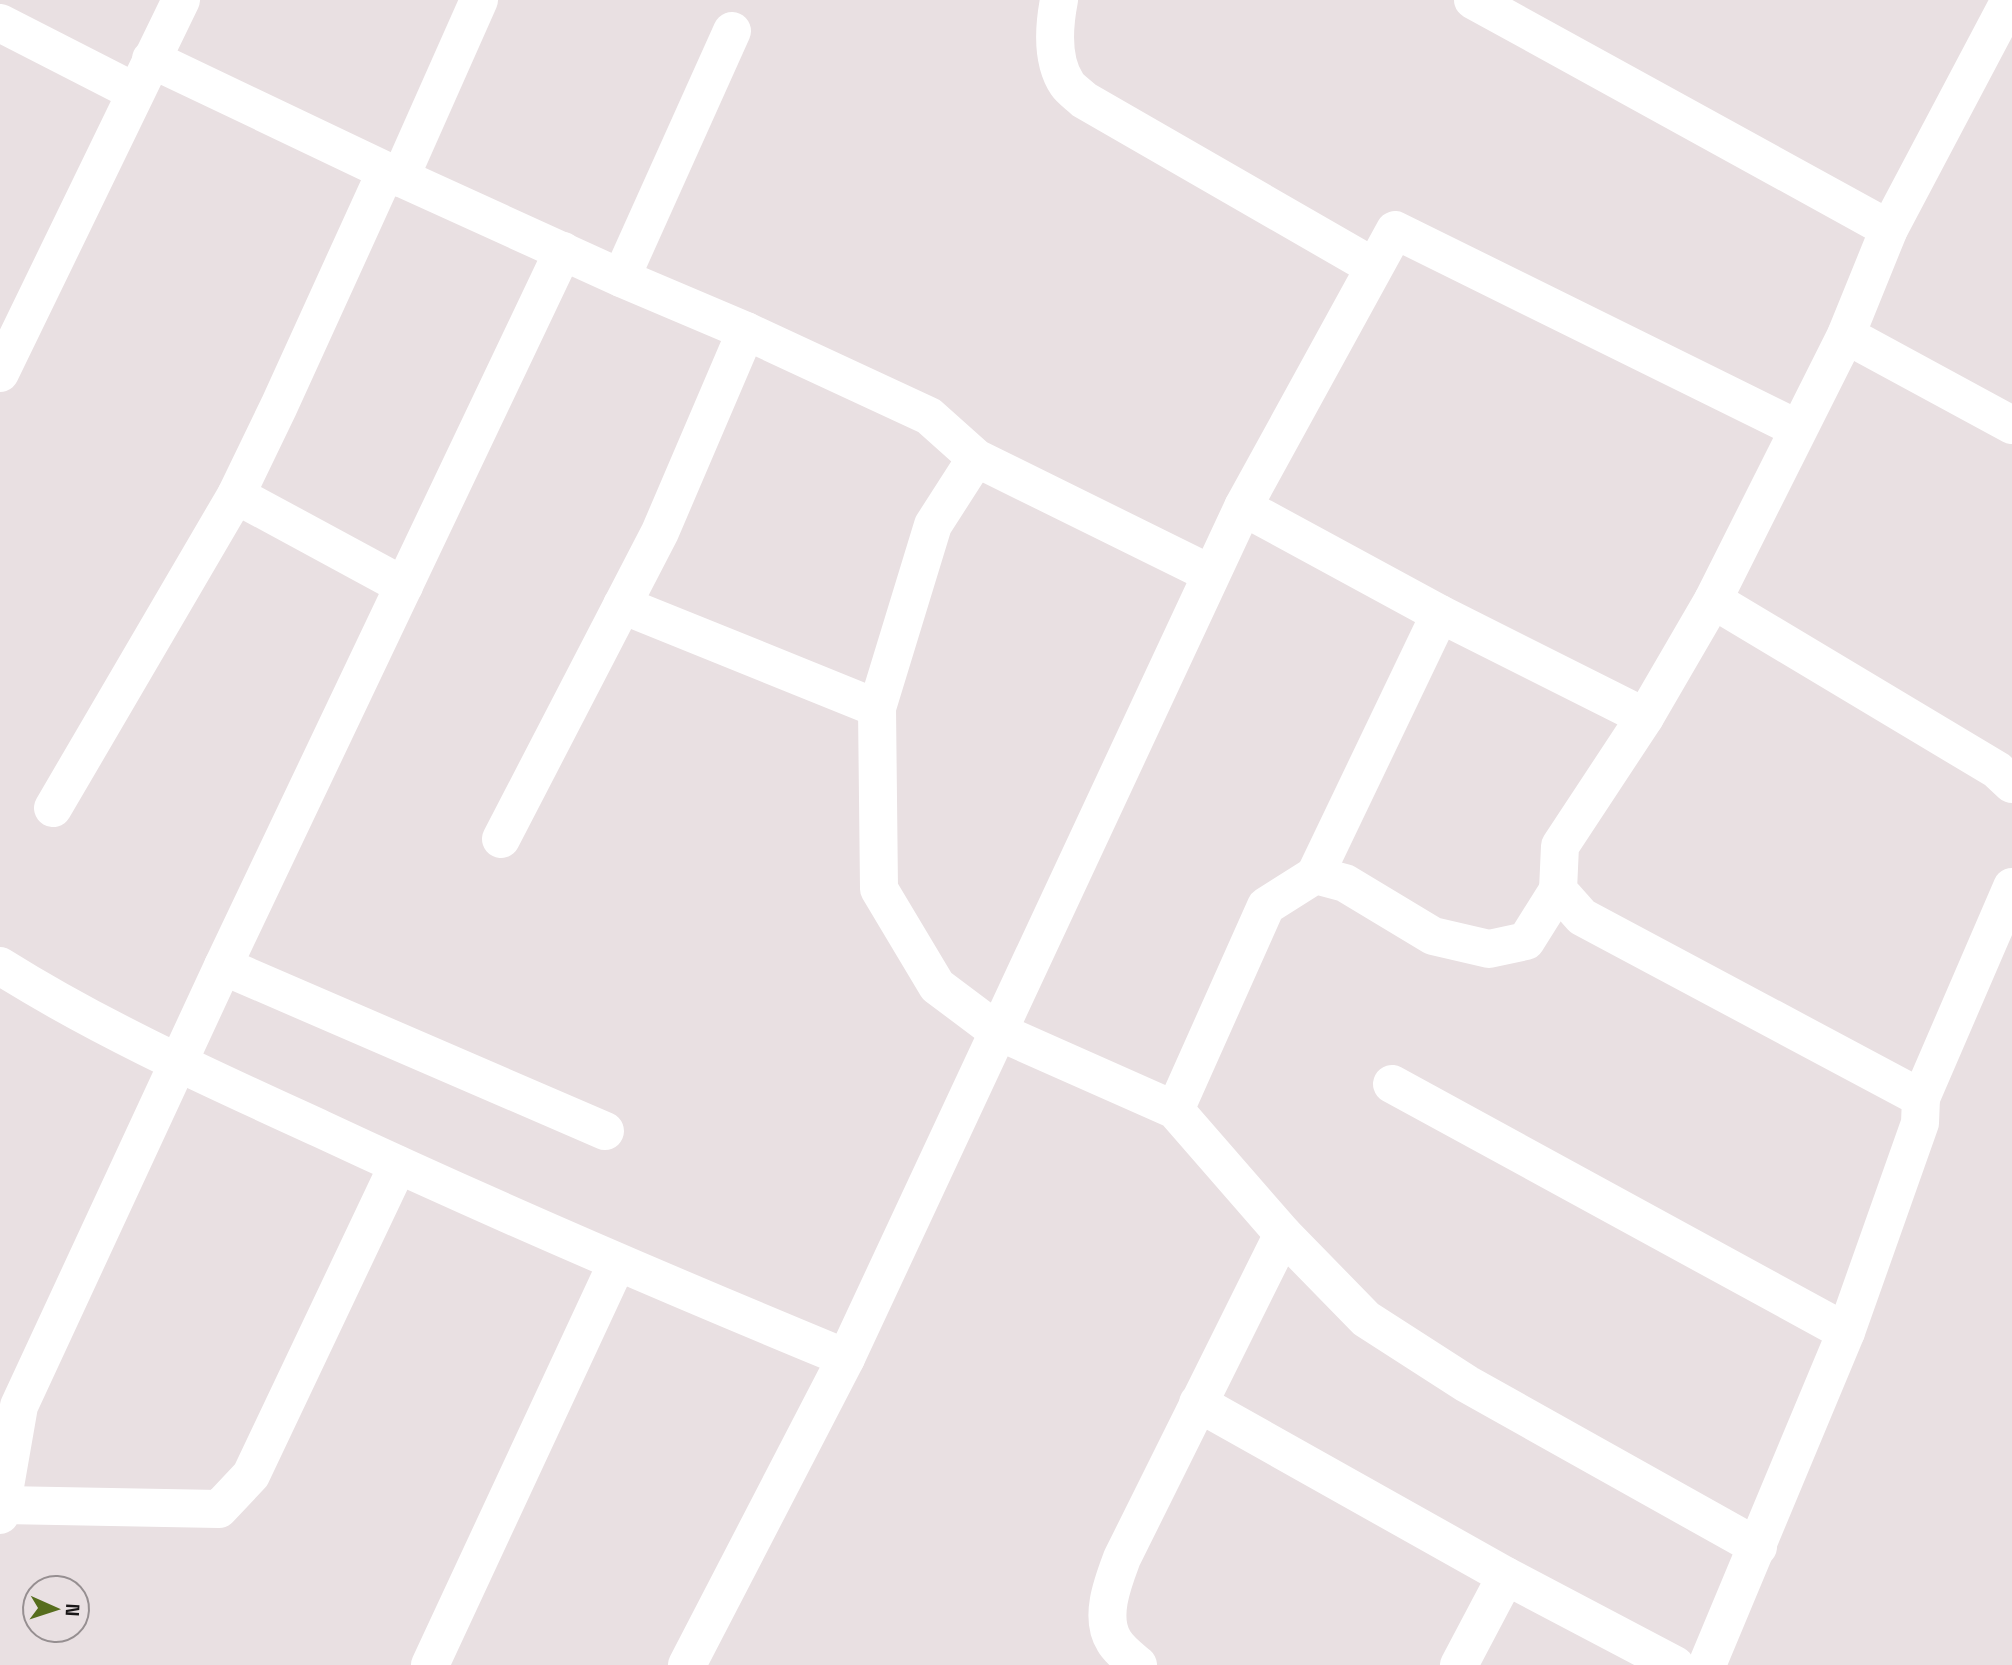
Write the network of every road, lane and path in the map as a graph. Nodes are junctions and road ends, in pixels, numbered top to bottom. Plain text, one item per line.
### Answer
1 (181, 0) edge
2 (479, 0) edge
3 (1059, 0) edge
4 (1473, 0) edge
5 (2010, 0) edge
6 (0, 23) edge
7 (732, 31) dead end
8 (143, 76) junction
9 (393, 174) junction
10 (1889, 229) junction
11 (563, 251) junction
12 (1374, 267) junction
13 (621, 278) junction
14 (746, 331) junction
15 (1846, 335) junction
16 (0, 373) edge
17 (2012, 425) edge
18 (1798, 429) junction
19 (976, 458) junction
20 (236, 495) junction
21 (1243, 507) junction
22 (1211, 574) junction
23 (404, 586) junction
24 (1713, 600) junction
25 (622, 605) junction
26 (1440, 614) junction
27 (877, 708) junction
28 (1645, 717) junction
29 (2012, 784) edge
30 (53, 808) dead end
31 (501, 839) dead end
32 (1315, 874) junction
33 (2012, 887) edge
34 (1558, 890) junction
35 (0, 966) edge
36 (223, 966) junction
37 (997, 1031) junction
38 (177, 1063) junction
39 (1392, 1084) dead end
40 (1921, 1098) junction
41 (1175, 1110) junction
42 (605, 1131) dead end
43 (398, 1165) junction
44 (1283, 1234) junction
45 (617, 1263) junction
46 (1846, 1332) junction
47 (846, 1358) junction
48 (10, 1402) edge
49 (1198, 1403) junction
50 (1, 1510) edge
51 (1758, 1547) junction
52 (1506, 1576) junction
53 (430, 1665) edge
54 (687, 1665) edge
55 (1138, 1665) edge
56 (1459, 1665) edge
57 (1675, 1665) edge
58 (1707, 1665) edge

1 - 8 street
2 - 9 street
3 - 12 street
4 - 10 street
5 - 10 street
6 - 8 street
7 - 13 street
8 - 9 street
8 - 16 street
9 - 11 street
9 - 20 street
10 - 15 street
11 - 13 street
11 - 23 street
12 - 18 street
12 - 21 street
13 - 14 street
14 - 19 street
14 - 25 street
15 - 17 street
15 - 18 street
18 - 24 street
19 - 22 street
19 - 27 street
20 - 23 street
20 - 30 street
21 - 22 street
21 - 26 street
22 - 37 street
23 - 36 street
24 - 28 street
24 - 29 street
25 - 27 street
25 - 31 street
26 - 28 street
26 - 32 street
27 - 37 street
28 - 34 street
32 - 34 street
32 - 41 street
33 - 40 street
34 - 40 street
35 - 38 street
36 - 38 street
36 - 42 street
37 - 41 street
37 - 47 street
38 - 43 street
38 - 48 street
39 - 46 street
40 - 46 street
41 - 44 street
43 - 45 street
43 - 50 street
44 - 49 street
44 - 51 street
45 - 47 street
45 - 53 street
46 - 51 street
47 - 54 street
48 - 50 street
49 - 52 street
49 - 55 street
51 - 58 street
52 - 56 street
52 - 57 street

